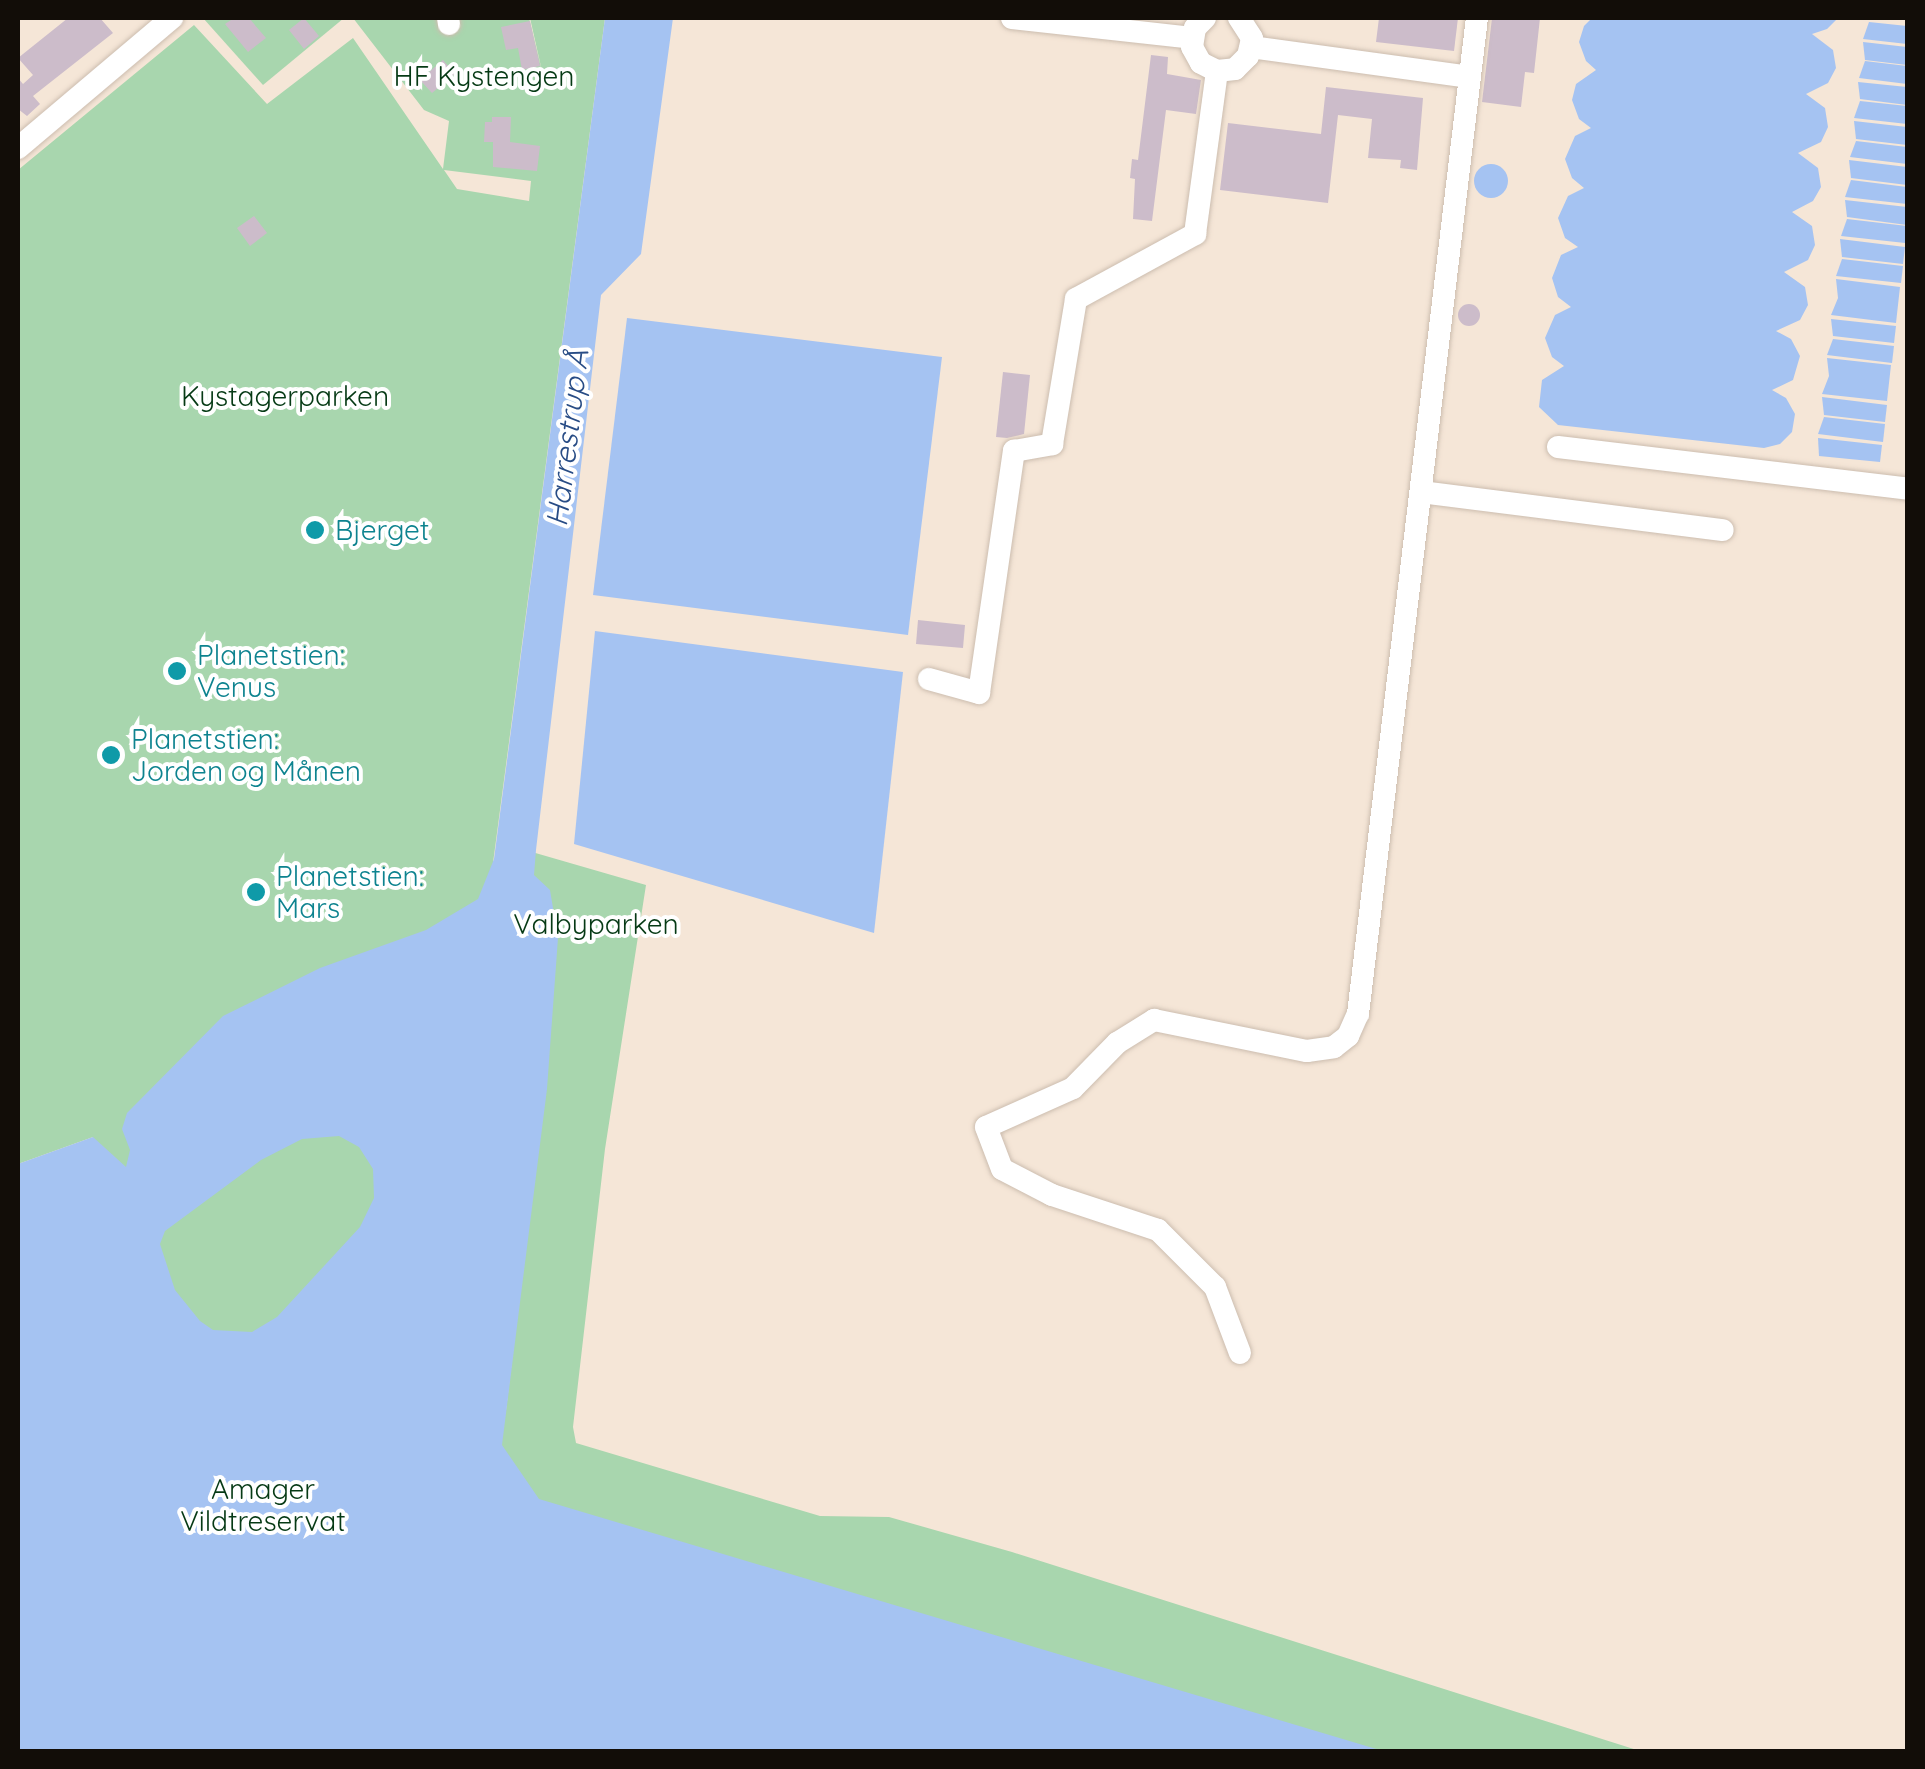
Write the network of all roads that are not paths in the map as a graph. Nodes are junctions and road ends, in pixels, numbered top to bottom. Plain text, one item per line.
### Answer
1 (172, 18) edge
2 (1012, 18) edge
3 (1205, 18) edge
4 (1239, 18) edge
5 (1477, 18) edge
6 (1192, 38) junction
7 (1251, 48) junction
8 (1217, 72) junction
9 (1470, 78) junction
10 (18, 148) edge
11 (1558, 447) dead end
12 (1908, 489) edge
13 (1420, 492) junction
14 (1723, 530) dead end
15 (929, 680) dead end
16 (1240, 1354) dead end

1 - 10 street
2 - 6 street
3 - 6 street
4 - 7 street
5 - 9 street
6 - 8 street
7 - 8 street
7 - 9 street
8 - 15 street
9 - 13 street
11 - 12 street
13 - 14 street
13 - 16 street

